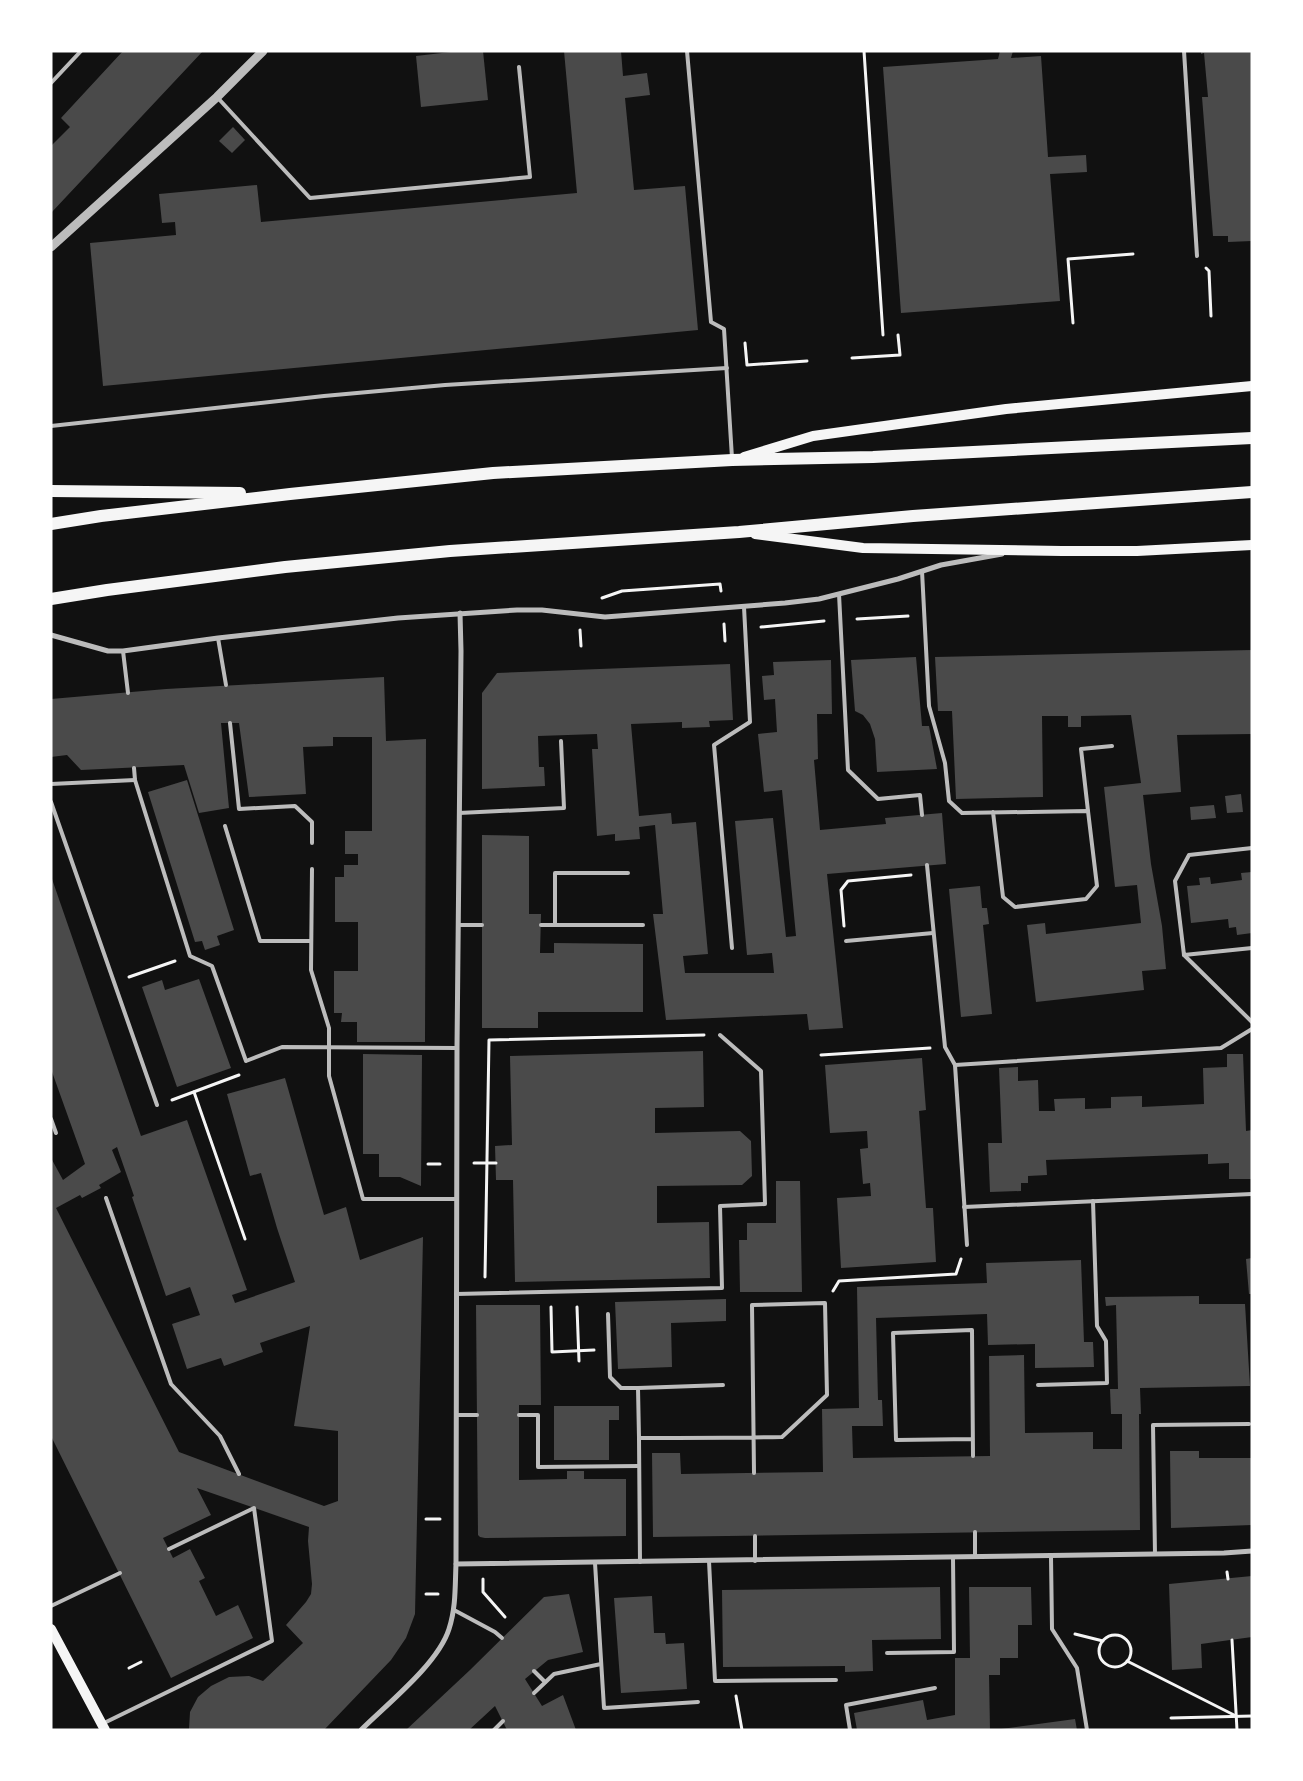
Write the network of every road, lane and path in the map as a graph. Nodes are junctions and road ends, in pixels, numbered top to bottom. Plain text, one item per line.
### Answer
1 (82, 51) edge
2 (263, 51) edge
3 (687, 51) edge
4 (864, 51) edge
5 (1184, 51) edge
6 (519, 66) dead end
7 (51, 84) edge
8 (216, 97) junction
9 (51, 247) edge
10 (1133, 254) dead end
11 (1198, 256) dead end
12 (1210, 289) dead end
13 (1211, 316) dead end
14 (1073, 323) dead end
15 (883, 335) dead end
16 (898, 335) dead end
17 (746, 343) dead end
18 (852, 358) dead end
19 (807, 361) dead end
20 (727, 368) junction
21 (1252, 386) edge
22 (51, 426) edge
23 (1252, 438) edge
24 (732, 460) junction
25 (51, 491) edge
26 (1252, 492) edge
27 (290, 494) junction
28 (51, 524) edge
29 (739, 532) junction
30 (1252, 545) edge
31 (1018, 551) junction
32 (922, 571) junction
33 (721, 593) dead end
34 (839, 594) junction
35 (51, 599) edge
36 (598, 600) dead end
37 (744, 607) junction
38 (460, 613) junction
39 (902, 616) dead end
40 (723, 617) dead end
41 (857, 619) dead end
42 (827, 621) dead end
43 (580, 622) dead end
44 (761, 632) dead end
45 (51, 635) edge
46 (218, 638) junction
47 (725, 641) dead end
48 (581, 646) dead end
49 (123, 651) junction
50 (226, 686) dead end
51 (128, 693) dead end
52 (230, 723) dead end
53 (561, 741) dead end
54 (1112, 746) dead end
55 (134, 768) dead end
56 (135, 780) junction
57 (51, 784) edge
58 (51, 802) edge
59 (1088, 811) junction
60 (993, 812) junction
61 (459, 813) junction
62 (922, 815) dead end
63 (225, 826) dead end
64 (312, 843) dead end
65 (1252, 848) edge
66 (927, 865) dead end
67 (312, 869) dead end
68 (628, 873) dead end
69 (928, 874) junction
70 (458, 925) junction
71 (482, 925) dead end
72 (541, 925) dead end
73 (555, 925) junction
74 (643, 925) dead end
75 (933, 933) junction
76 (311, 940) junction
77 (846, 942) joint
78 (732, 948) dead end
79 (1252, 948) edge
80 (1184, 955) junction
81 (190, 956) junction
82 (114, 982) junction
83 (1252, 1022) edge
84 (1252, 1029) edge
85 (720, 1035) joint
86 (945, 1047) junction
87 (329, 1048) junction
88 (457, 1048) junction
89 (821, 1055) dead end
90 (246, 1061) junction
91 (955, 1065) junction
92 (194, 1092) junction
93 (157, 1105) joint
94 (51, 1119) edge
95 (56, 1133) dead end
96 (473, 1163) dead end
97 (487, 1163) junction
98 (496, 1163) dead end
99 (428, 1164) dead end
100 (444, 1164) dead end
101 (1252, 1194) edge
102 (106, 1198) dead end
103 (456, 1199) junction
104 (1093, 1201) junction
105 (964, 1207) junction
106 (245, 1240) dead end
107 (967, 1245) joint
108 (576, 1291) junction
109 (551, 1292) junction
110 (484, 1293) junction
111 (456, 1294) junction
112 (825, 1304) junction
113 (608, 1314) dead end
114 (609, 1349) junction
115 (579, 1350) junction
116 (579, 1361) dead end
117 (723, 1385) dead end
118 (1038, 1385) dead end
119 (638, 1388) junction
120 (456, 1415) junction
121 (476, 1415) dead end
122 (519, 1415) dead end
123 (1249, 1424) dead end
124 (754, 1437) junction
125 (639, 1438) junction
126 (973, 1439) junction
127 (974, 1456) dead end
128 (639, 1466) junction
129 (239, 1474) dead end
130 (754, 1474) dead end
131 (426, 1519) dead end
132 (442, 1519) dead end
133 (975, 1532) dead end
134 (755, 1536) dead end
135 (169, 1549) dead end
136 (1252, 1551) edge
137 (1155, 1554) junction
138 (1051, 1557) junction
139 (953, 1558) junction
140 (975, 1558) junction
141 (709, 1561) junction
142 (755, 1561) junction
143 (640, 1562) junction
144 (595, 1563) junction
145 (456, 1564) junction
146 (1227, 1572) dead end
147 (120, 1573) dead end
148 (483, 1573) dead end
149 (1228, 1578) dead end
150 (476, 1592) dead end
151 (483, 1592) junction
152 (426, 1594) dead end
153 (440, 1594) dead end
154 (51, 1606) edge
155 (454, 1610) junction
156 (507, 1620) dead end
157 (51, 1629) edge
158 (502, 1638) dead end
159 (1232, 1640) dead end
160 (887, 1653) dead end
161 (1128, 1661) junction
162 (141, 1662) dead end
163 (601, 1664) junction
164 (129, 1668) dead end
165 (534, 1671) dead end
166 (836, 1680) dead end
167 (734, 1681) junction
168 (545, 1682) junction
169 (935, 1688) dead end
170 (534, 1693) dead end
171 (698, 1702) dead end
172 (1236, 1716) junction
173 (1252, 1716) edge
174 (1171, 1718) dead end
175 (503, 1721) dead end
176 (103, 1727) edge
177 (361, 1730) edge
178 (494, 1730) edge
179 (742, 1730) edge
180 (850, 1730) edge
181 (1086, 1730) edge
182 (1237, 1730) edge

1 - 7 lane
2 - 8 street
3 - 20 lane
4 - 15 path
5 - 11 lane
6 - 8 lane
8 - 9 street
10 - 14 path
12 - 13 path
16 - 18 path
17 - 19 path
20 - 22 lane
20 - 24 lane
21 - 24 main road
23 - 24 main road
24 - 27 main road
25 - 27 main road
26 - 29 main road
27 - 28 main road
29 - 31 main road
29 - 35 main road
30 - 31 main road
31 - 32 street
32 - 34 street
32 - 60 lane
33 - 36 path
34 - 37 street
34 - 62 lane
37 - 38 street
37 - 78 lane
38 - 46 street
38 - 61 street
39 - 41 path
40 - 47 path
42 - 44 path
43 - 48 path
45 - 49 street
46 - 49 street
46 - 50 lane
49 - 51 lane
52 - 64 lane
53 - 61 lane
54 - 59 lane
55 - 56 lane
56 - 57 lane
56 - 81 lane
58 - 82 lane
59 - 60 lane
59 - 60 lane
61 - 70 street
63 - 76 lane
65 - 80 lane
66 - 69 lane
67 - 76 lane
68 - 73 lane
69 - 75 lane
69 - 77 path
70 - 71 lane
70 - 88 street
72 - 73 lane
73 - 74 lane
75 - 77 lane
75 - 86 lane
76 - 87 lane
79 - 80 lane
80 - 83 lane
81 - 82 path
81 - 90 lane
82 - 93 lane
84 - 91 lane
85 - 97 path
85 - 108 lane
86 - 89 path
86 - 91 lane
87 - 88 lane
87 - 90 lane
87 - 103 lane
88 - 103 street
90 - 92 path
91 - 105 lane
92 - 93 path
92 - 106 path
94 - 95 lane
96 - 97 path
97 - 98 path
97 - 110 path
99 - 100 path
101 - 104 lane
102 - 129 lane
103 - 111 street
104 - 105 lane
104 - 118 lane
105 - 107 lane
107 - 112 path
108 - 109 lane
108 - 115 path
109 - 110 lane
109 - 115 path
110 - 111 lane
111 - 120 street
112 - 124 lane
112 - 124 lane
113 - 114 lane
114 - 115 path
114 - 119 lane
115 - 116 path
117 - 119 lane
119 - 125 lane
120 - 121 lane
120 - 145 street
122 - 128 lane
123 - 137 lane
124 - 125 lane
124 - 130 lane
125 - 128 lane
126 - 126 lane
126 - 127 lane
128 - 143 lane
131 - 132 path
133 - 140 lane
134 - 142 lane
135 - 176 lane
136 - 137 street
137 - 138 street
138 - 140 street
138 - 181 lane
139 - 140 street
139 - 142 street
139 - 160 lane
141 - 142 street
141 - 143 street
141 - 167 lane
143 - 144 street
144 - 145 street
144 - 163 lane
145 - 155 street
146 - 149 path
147 - 154 lane
148 - 151 path
150 - 151 path
151 - 156 path
152 - 153 path
155 - 158 lane
155 - 177 street
157 - 176 main road
159 - 172 path
161 - 161 path
161 - 172 path
162 - 164 path
163 - 168 lane
163 - 171 lane
165 - 168 lane
166 - 167 lane
167 - 179 path
168 - 170 lane
169 - 180 lane
172 - 173 path
172 - 174 path
172 - 182 path
175 - 178 lane

